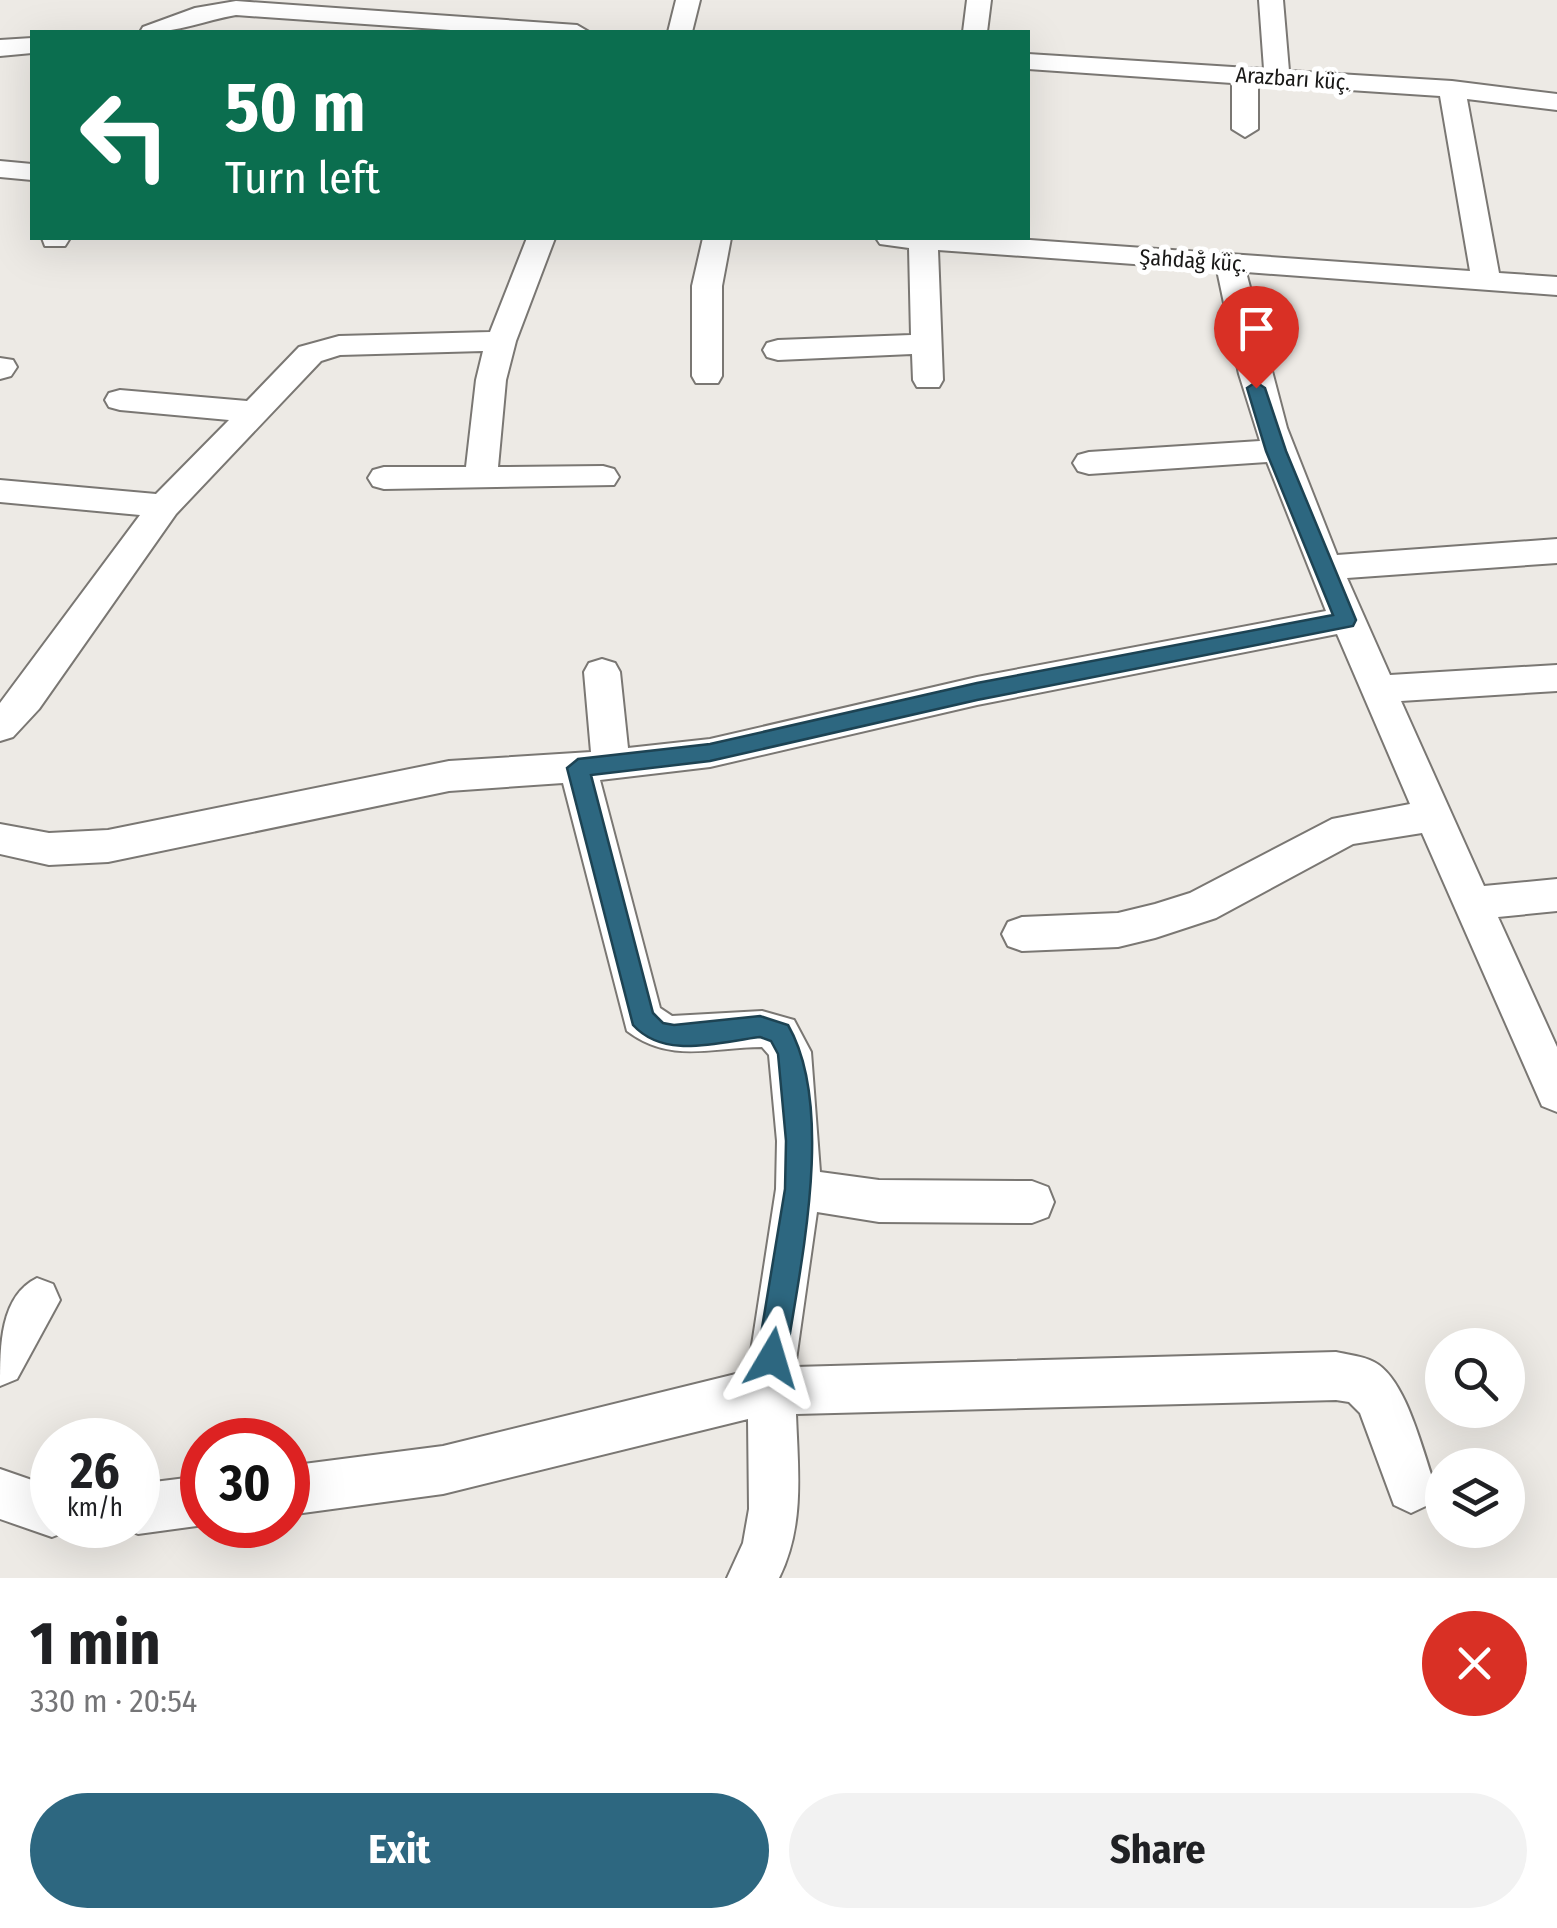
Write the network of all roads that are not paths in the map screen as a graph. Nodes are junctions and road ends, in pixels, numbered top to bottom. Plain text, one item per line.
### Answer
1 (688, 0) edge
2 (979, 0) edge
3 (1271, 0) edge
4 (387, 9) edge
5 (158, 30) edge
6 (560, 30) edge
7 (680, 30) edge
8 (974, 30) edge
9 (30, 46) edge
10 (0, 48) edge
11 (1030, 62) edge
12 (1245, 74) junction
13 (1277, 76) junction
14 (1452, 89) junction
15 (1557, 102) edge
16 (1245, 129) dead end
17 (0, 170) edge
18 (30, 172) edge
19 (540, 240) edge
20 (717, 240) edge
21 (923, 240) joint
22 (1230, 263) junction
23 (1486, 281) junction
24 (1557, 286) edge
25 (501, 342) junction
26 (926, 344) junction
27 (778, 350) dead end
28 (707, 376) dead end
29 (928, 380) dead end
30 (120, 400) dead end
31 (257, 412) junction
32 (1276, 451) junction
33 (1089, 464) dead end
34 (481, 476) junction
35 (603, 477) dead end
36 (384, 478) dead end
37 (0, 491) edge
38 (164, 506) junction
39 (1557, 551) edge
40 (1325, 568) junction
41 (1346, 620) junction
42 (602, 672) dead end
43 (1557, 678) edge
44 (1378, 689) junction
45 (0, 727) edge
46 (594, 766) junction
47 (1432, 816) junction
48 (0, 839) edge
49 (1557, 896) edge
50 (1471, 904) junction
51 (1022, 934) dead end
52 (1557, 1093) edge
53 (798, 1189) junction
54 (1032, 1202) dead end
55 (37, 1300) dead end
56 (0, 1363) edge
57 (772, 1391) junction
58 (310, 1488) edge
59 (1411, 1488) dead end
60 (0, 1494) edge
61 (30, 1504) edge
62 (752, 1578) edge

1 - 7 street
2 - 8 street
3 - 13 street
4 - 5 street
4 - 6 street
9 - 10 street
11 - 12 street, Arazbarı küç.
12 - 13 street, Arazbarı küç.
12 - 16 street
13 - 14 street, Arazbarı küç.
14 - 15 street, Arazbarı küç.
14 - 23 street
17 - 18 street
19 - 25 street
20 - 28 street
21 - 22 street, Şahdağ küç.
21 - 26 street
22 - 23 street, Şahdağ küç.
22 - 32 street
23 - 24 street, Şahdağ küç.
25 - 31 street
25 - 34 street
26 - 27 street
26 - 29 street
30 - 31 street
31 - 38 street
32 - 33 street
32 - 40 street
34 - 35 street
34 - 36 street
37 - 38 street
38 - 45 street
39 - 40 street
40 - 41 street
41 - 44 street
41 - 46 street
42 - 46 street
43 - 44 street
44 - 47 street
46 - 48 street
46 - 53 street
47 - 50 street
47 - 51 street
49 - 50 street
50 - 52 street
53 - 54 street
53 - 57 street
55 - 56 street
57 - 58 street
57 - 59 street
57 - 62 street
60 - 61 street

